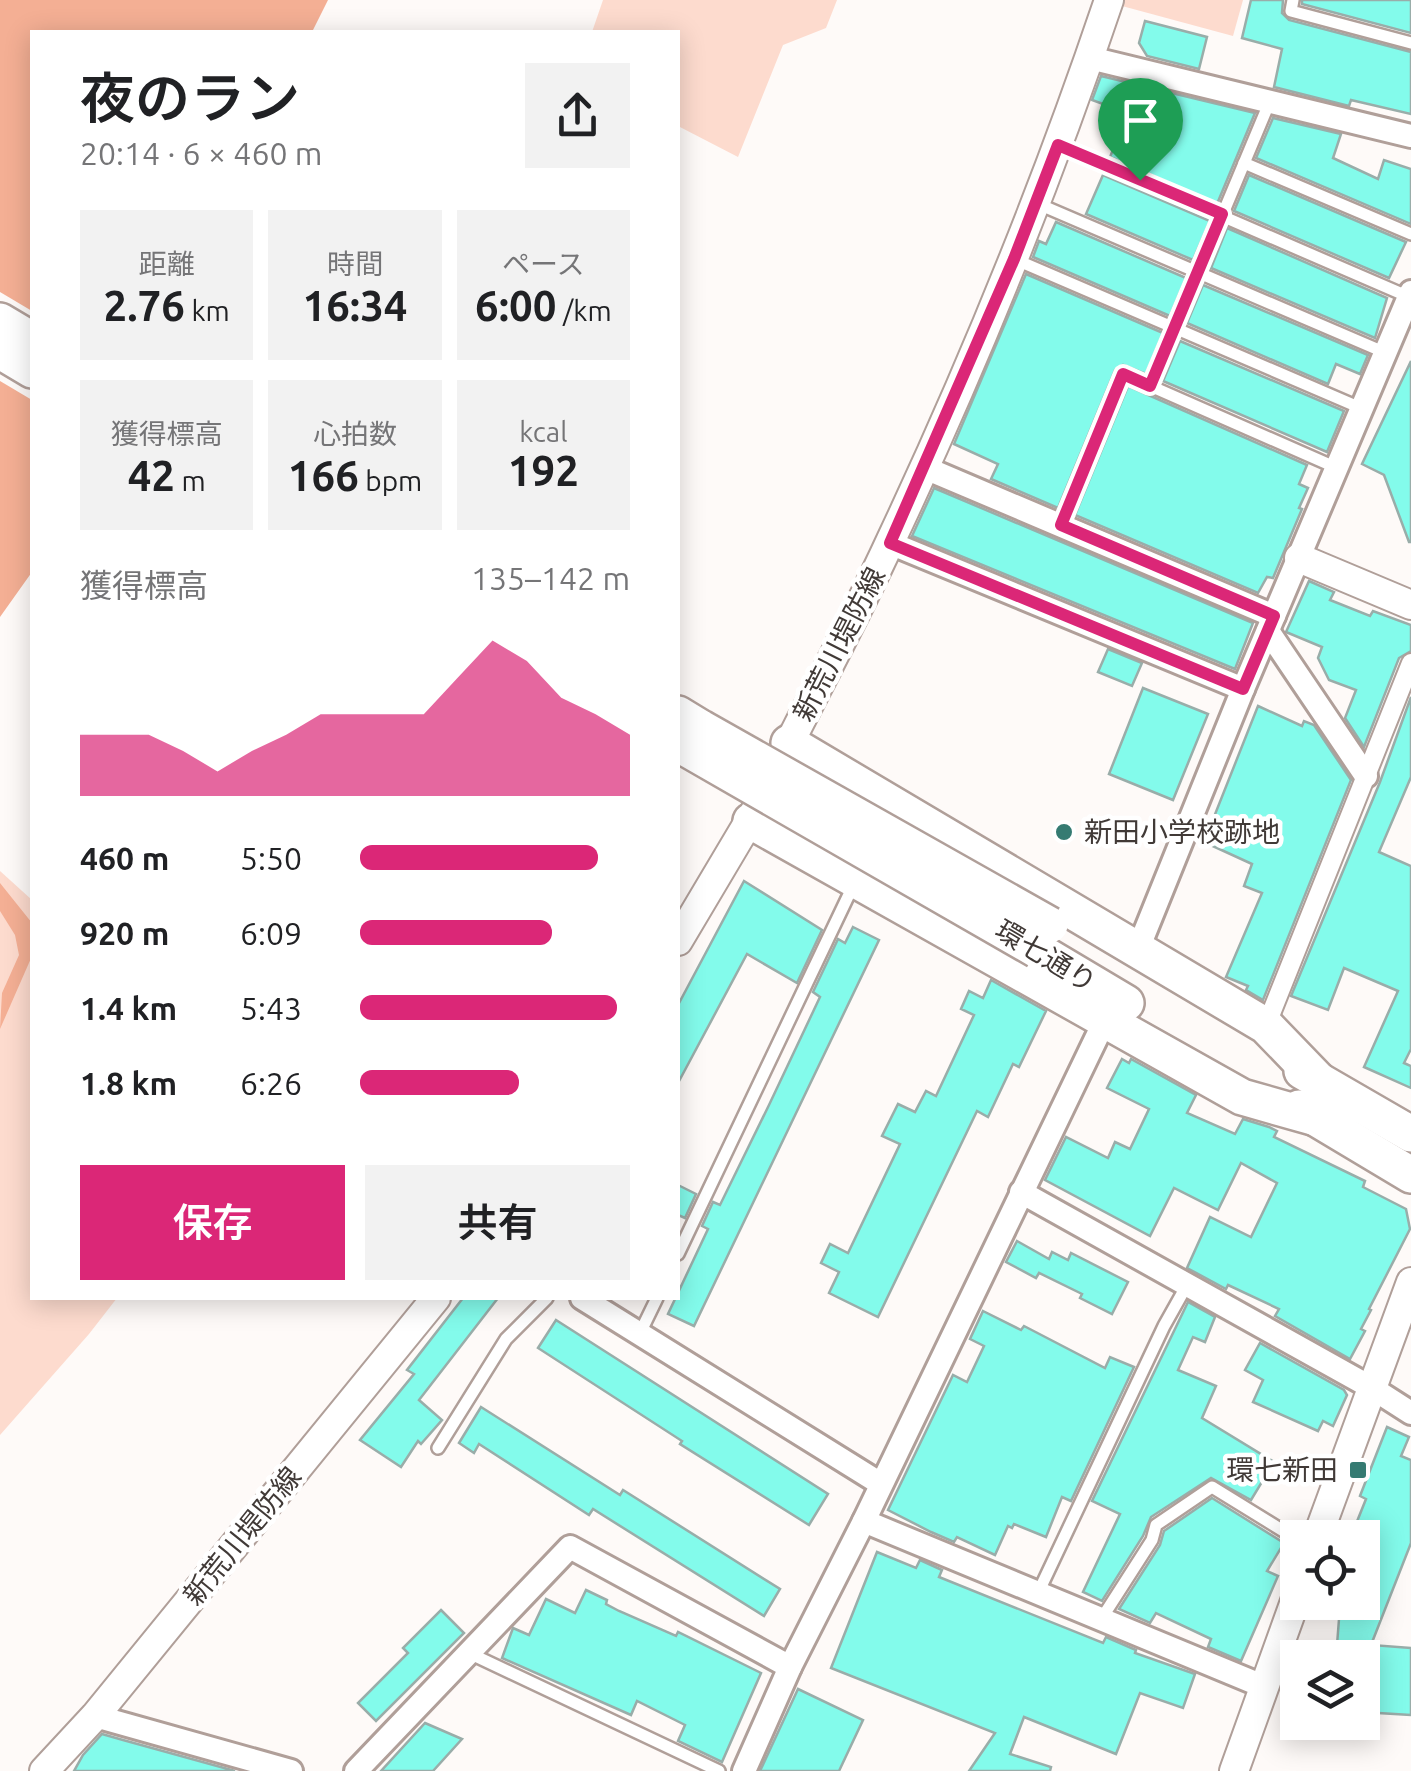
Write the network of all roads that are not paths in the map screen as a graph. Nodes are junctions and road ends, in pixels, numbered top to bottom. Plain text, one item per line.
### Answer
1 (1109, 0) edge
2 (1293, 0) edge
3 (1411, 43) edge
4 (1090, 58) junction
5 (1270, 101) junction
6 (1411, 136) edge
7 (1058, 145) junction
8 (1244, 162) junction
9 (1036, 203) junction
10 (1222, 214) junction
11 (1411, 234) edge
12 (1014, 259) junction
13 (1198, 272) junction
14 (1410, 295) edge
15 (0, 321) edge
16 (1174, 328) junction
17 (30, 339) edge
18 (0, 352) edge
19 (1386, 353) junction
20 (30, 369) edge
21 (1150, 386) junction
22 (1363, 409) junction
23 (923, 466) junction
24 (1337, 468) junction
25 (1061, 525) junction
26 (890, 543) junction
27 (1299, 558) junction
28 (1411, 604) edge
29 (1271, 623) junction
30 (1411, 663) edge
31 (1243, 689) junction
32 (685, 730) edge
33 (789, 743) junction
34 (1366, 776) junction
35 (751, 821) junction
36 (853, 886) dead end
37 (680, 936) edge
38 (1043, 938) junction
39 (1138, 949) junction
40 (1106, 1018) junction
41 (1266, 1026) junction
42 (1320, 1082) junction
43 (1316, 1118) junction
44 (1411, 1134) edge
45 (1411, 1175) edge
46 (1021, 1192) junction
47 (680, 1250) edge
48 (1411, 1282) edge
49 (1187, 1285) junction
50 (434, 1300) edge
51 (545, 1300) edge
52 (585, 1300) edge
53 (656, 1300) edge
54 (640, 1333) junction
55 (1372, 1388) junction
56 (1411, 1413) edge
57 (438, 1448) dead end
58 (881, 1484) junction
59 (1324, 1520) edge
60 (864, 1521) junction
61 (1280, 1529) edge
62 (1038, 1593) junction
63 (1289, 1620) edge
64 (1100, 1621) junction
65 (469, 1653) junction
66 (790, 1667) junction
67 (1265, 1687) junction
68 (94, 1716) junction
69 (44, 1771) edge
70 (291, 1771) edge
71 (356, 1771) edge
72 (719, 1771) edge
73 (744, 1771) edge
74 (1234, 1771) edge

1 - 4 street, 新荒川堤防線
2 - 3 lane
4 - 5 street
4 - 7 street, 新荒川堤防線
5 - 6 street
5 - 8 lane
7 - 9 street, 新荒川堤防線
7 - 10 lane
8 - 10 lane
8 - 11 lane
9 - 12 street, 新荒川堤防線
9 - 13 lane
10 - 13 lane
10 - 14 lane
12 - 16 lane
12 - 23 street, 新荒川堤防線
13 - 16 lane
13 - 19 lane
14 - 19 street
15 - 17 main road
16 - 21 lane
16 - 22 lane
18 - 20 main road
19 - 22 street
21 - 24 lane
21 - 25 lane
22 - 24 street
23 - 25 street
23 - 26 street, 新荒川堤防線
24 - 27 street
25 - 29 street
26 - 31 street
26 - 33 street, 新荒川堤防線
27 - 28 street
27 - 29 street
29 - 31 street
29 - 34 street
30 - 34 street
31 - 39 street
32 - 38 main road, 環七通り, bridge
33 - 35 street, 新荒川堤防線
33 - 39 main road
34 - 41 street
35 - 37 street, 新荒川堤防線
35 - 40 main road
36 - 47 lane
38 - 42 main road, 環七通り
38 - 43 main road, 環七通り
39 - 41 main road
40 - 43 main road
40 - 46 street
41 - 42 main road
42 - 44 main road, 環七通り
43 - 45 main road, 環七通り
46 - 49 street
46 - 58 street
48 - 55 street
49 - 55 street
49 - 62 lane
50 - 68 street, 新荒川堤防線
51 - 57 lane
52 - 54 street
53 - 54 lane
54 - 58 street
55 - 56 street
55 - 59 street
58 - 60 street
60 - 62 street
60 - 66 street
61 - 64 lane
62 - 64 street
63 - 67 street
64 - 67 street
65 - 66 street
65 - 71 street
65 - 72 lane
66 - 73 street
67 - 74 street
68 - 69 street, 新荒川堤防線
68 - 70 street

